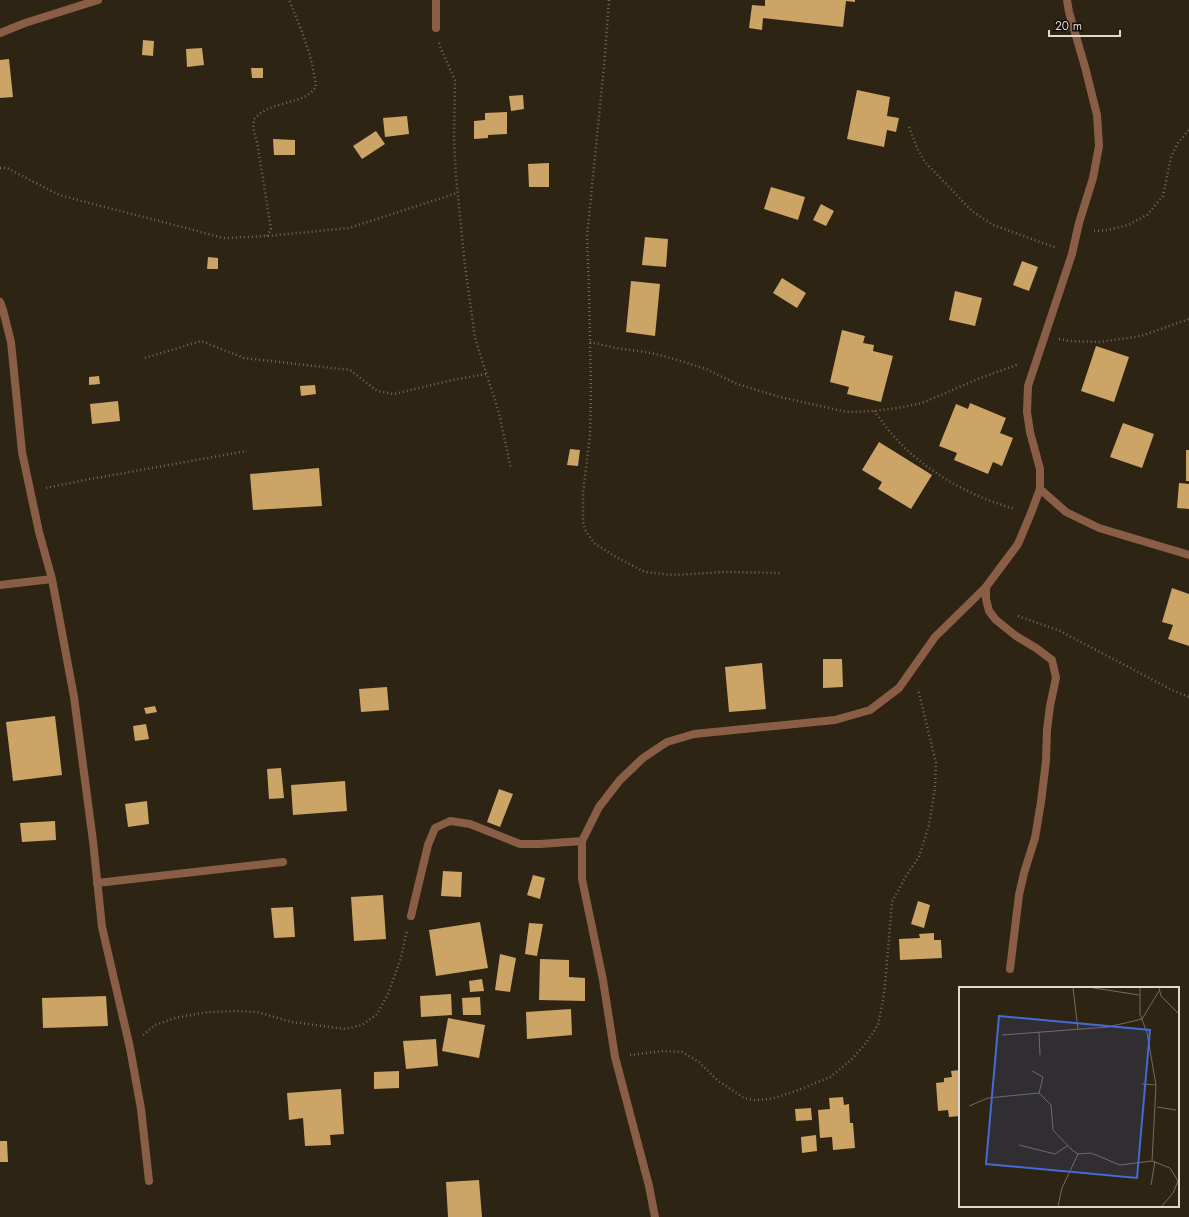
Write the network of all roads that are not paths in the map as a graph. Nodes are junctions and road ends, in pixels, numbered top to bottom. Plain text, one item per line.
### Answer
1 (98, 0) edge
2 (436, 0) edge
3 (1067, 0) edge
4 (436, 28) road end
5 (0, 33) edge
6 (0, 302) edge
7 (1040, 489) junction
8 (1189, 555) edge
9 (52, 579) junction
10 (0, 585) edge
11 (986, 587) junction
12 (582, 841) junction
13 (283, 862) dead end
14 (97, 883) junction
15 (411, 916) road end
16 (1010, 968) dead end
17 (149, 1181) dead end
18 (655, 1217) edge

1 - 5 street
2 - 4 street
3 - 7 street
6 - 9 street
7 - 8 street
7 - 11 street
9 - 10 street
9 - 14 street
11 - 12 street
11 - 16 street
12 - 15 street
12 - 18 street
13 - 14 street
14 - 17 street

